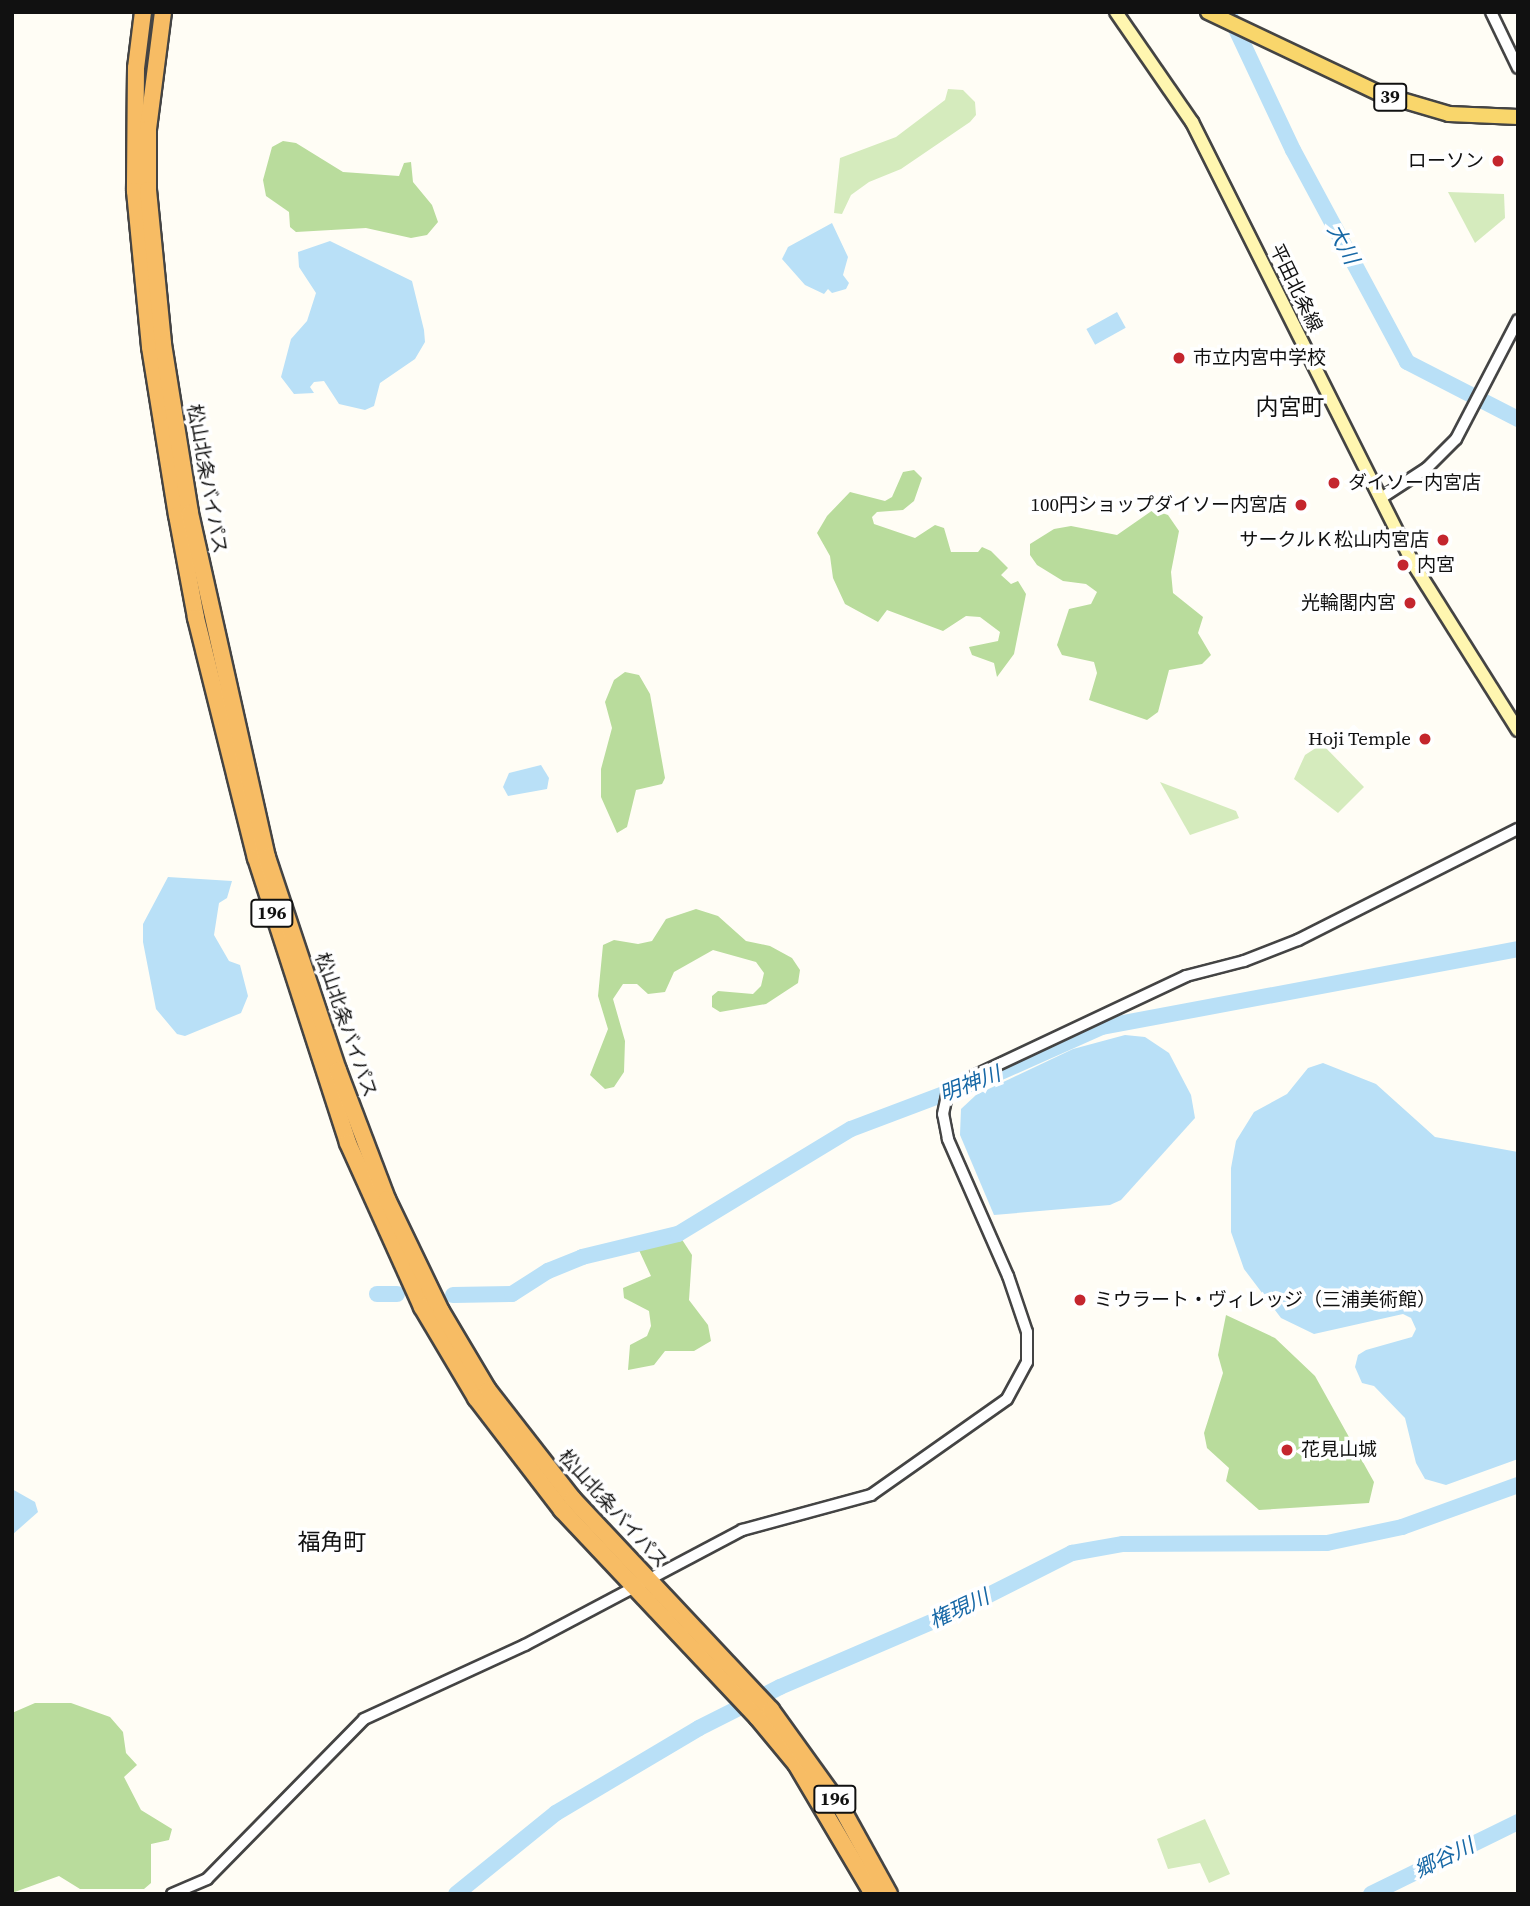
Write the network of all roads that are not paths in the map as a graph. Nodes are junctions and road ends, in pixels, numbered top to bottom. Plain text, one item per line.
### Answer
1 (144, 12) edge
2 (163, 12) edge
3 (1116, 12) edge
4 (1208, 12) edge
5 (1491, 12) edge
6 (1518, 68) edge
7 (1518, 117) edge
8 (1518, 320) edge
9 (1381, 498) junction
10 (1518, 730) edge
11 (1518, 829) edge
12 (640, 1582) junction
13 (764, 1713) junction
14 (172, 1894) edge
15 (873, 1894) edge
16 (889, 1894) edge

1 - 12 highway, 松山北条バイパス / 196
2 - 12 highway, 松山北条バイパス / 196
3 - 9 main road, 平田北条線
4 - 7 main road, 39
5 - 6 street
8 - 9 street
9 - 10 main road, 平田北条線
11 - 12 street
12 - 13 highway, 松山北条バイパス / 196
12 - 14 street
13 - 15 highway, 松山北条バイパス / 196
13 - 16 highway, 松山北条バイパス / 196

